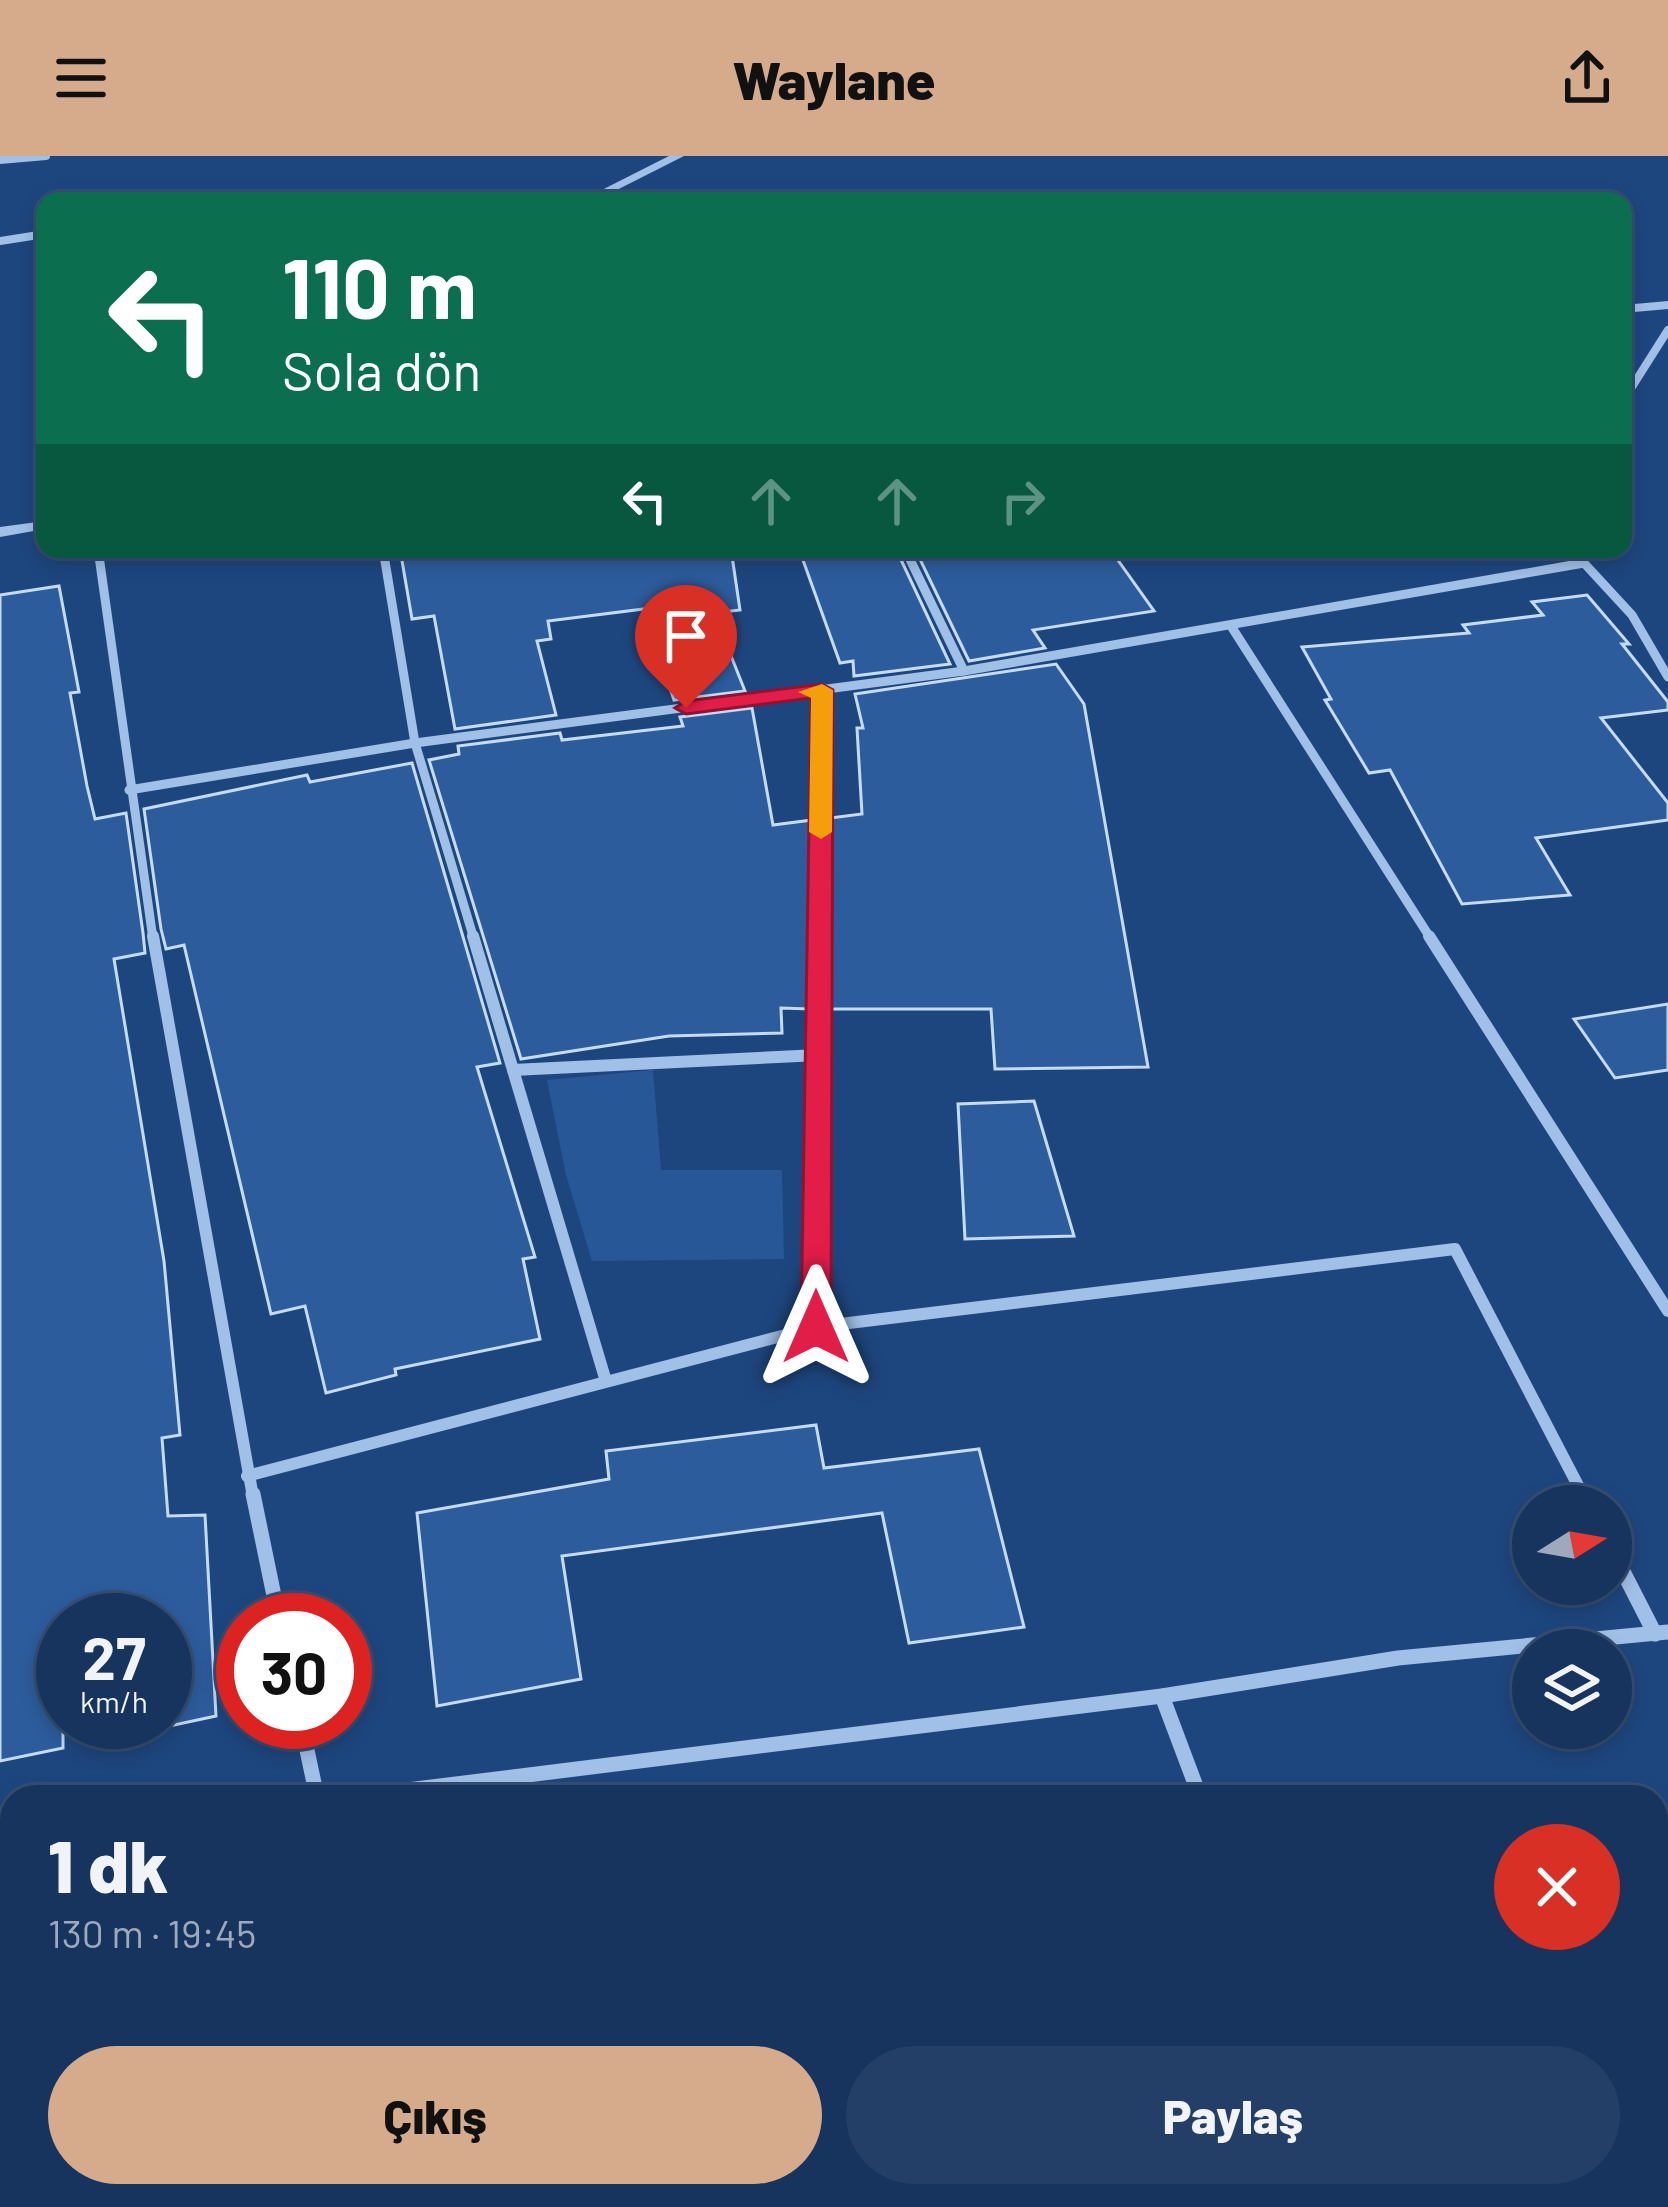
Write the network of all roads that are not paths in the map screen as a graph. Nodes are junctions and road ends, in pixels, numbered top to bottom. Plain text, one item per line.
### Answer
1 (46, 156) edge
2 (678, 156) edge
3 (0, 160) edge
4 (604, 192) edge
5 (36, 235) edge
6 (0, 241) edge
7 (1668, 305) edge
8 (1632, 307) edge
9 (1668, 330) edge
10 (1632, 387) edge
11 (36, 526) edge
12 (0, 532) edge
13 (99, 558) edge
14 (384, 558) edge
15 (908, 558) edge
16 (1231, 626) junction
17 (964, 671) junction
18 (1668, 677) edge
19 (822, 690) junction
20 (415, 743) junction
21 (129, 790) junction
22 (819, 1055) junction
23 (513, 1070) junction
24 (1668, 1311) edge
25 (816, 1327) junction
26 (605, 1378) junction
27 (247, 1476) junction
28 (1578, 1485) edge
29 (1632, 1583) edge
30 (273, 1593) edge
31 (1662, 1633) edge
32 (1162, 1696) junction
33 (307, 1749) edge
34 (314, 1785) edge
35 (447, 1785) edge
36 (1195, 1785) edge

1 - 3 street
2 - 4 street
5 - 6 street
7 - 8 street
9 - 10 street
11 - 12 street
13 - 21 street
14 - 20 street
15 - 17 street
16 - 17 street
16 - 18 street
16 - 24 street
17 - 19 street
19 - 20 street
19 - 22 street
20 - 21 street
20 - 23 street
21 - 27 street
22 - 23 street
22 - 25 street
23 - 26 street
25 - 26 street
25 - 28 street
26 - 27 street
27 - 30 street
29 - 31 street
31 - 32 street
32 - 35 street
32 - 36 street
33 - 34 street

